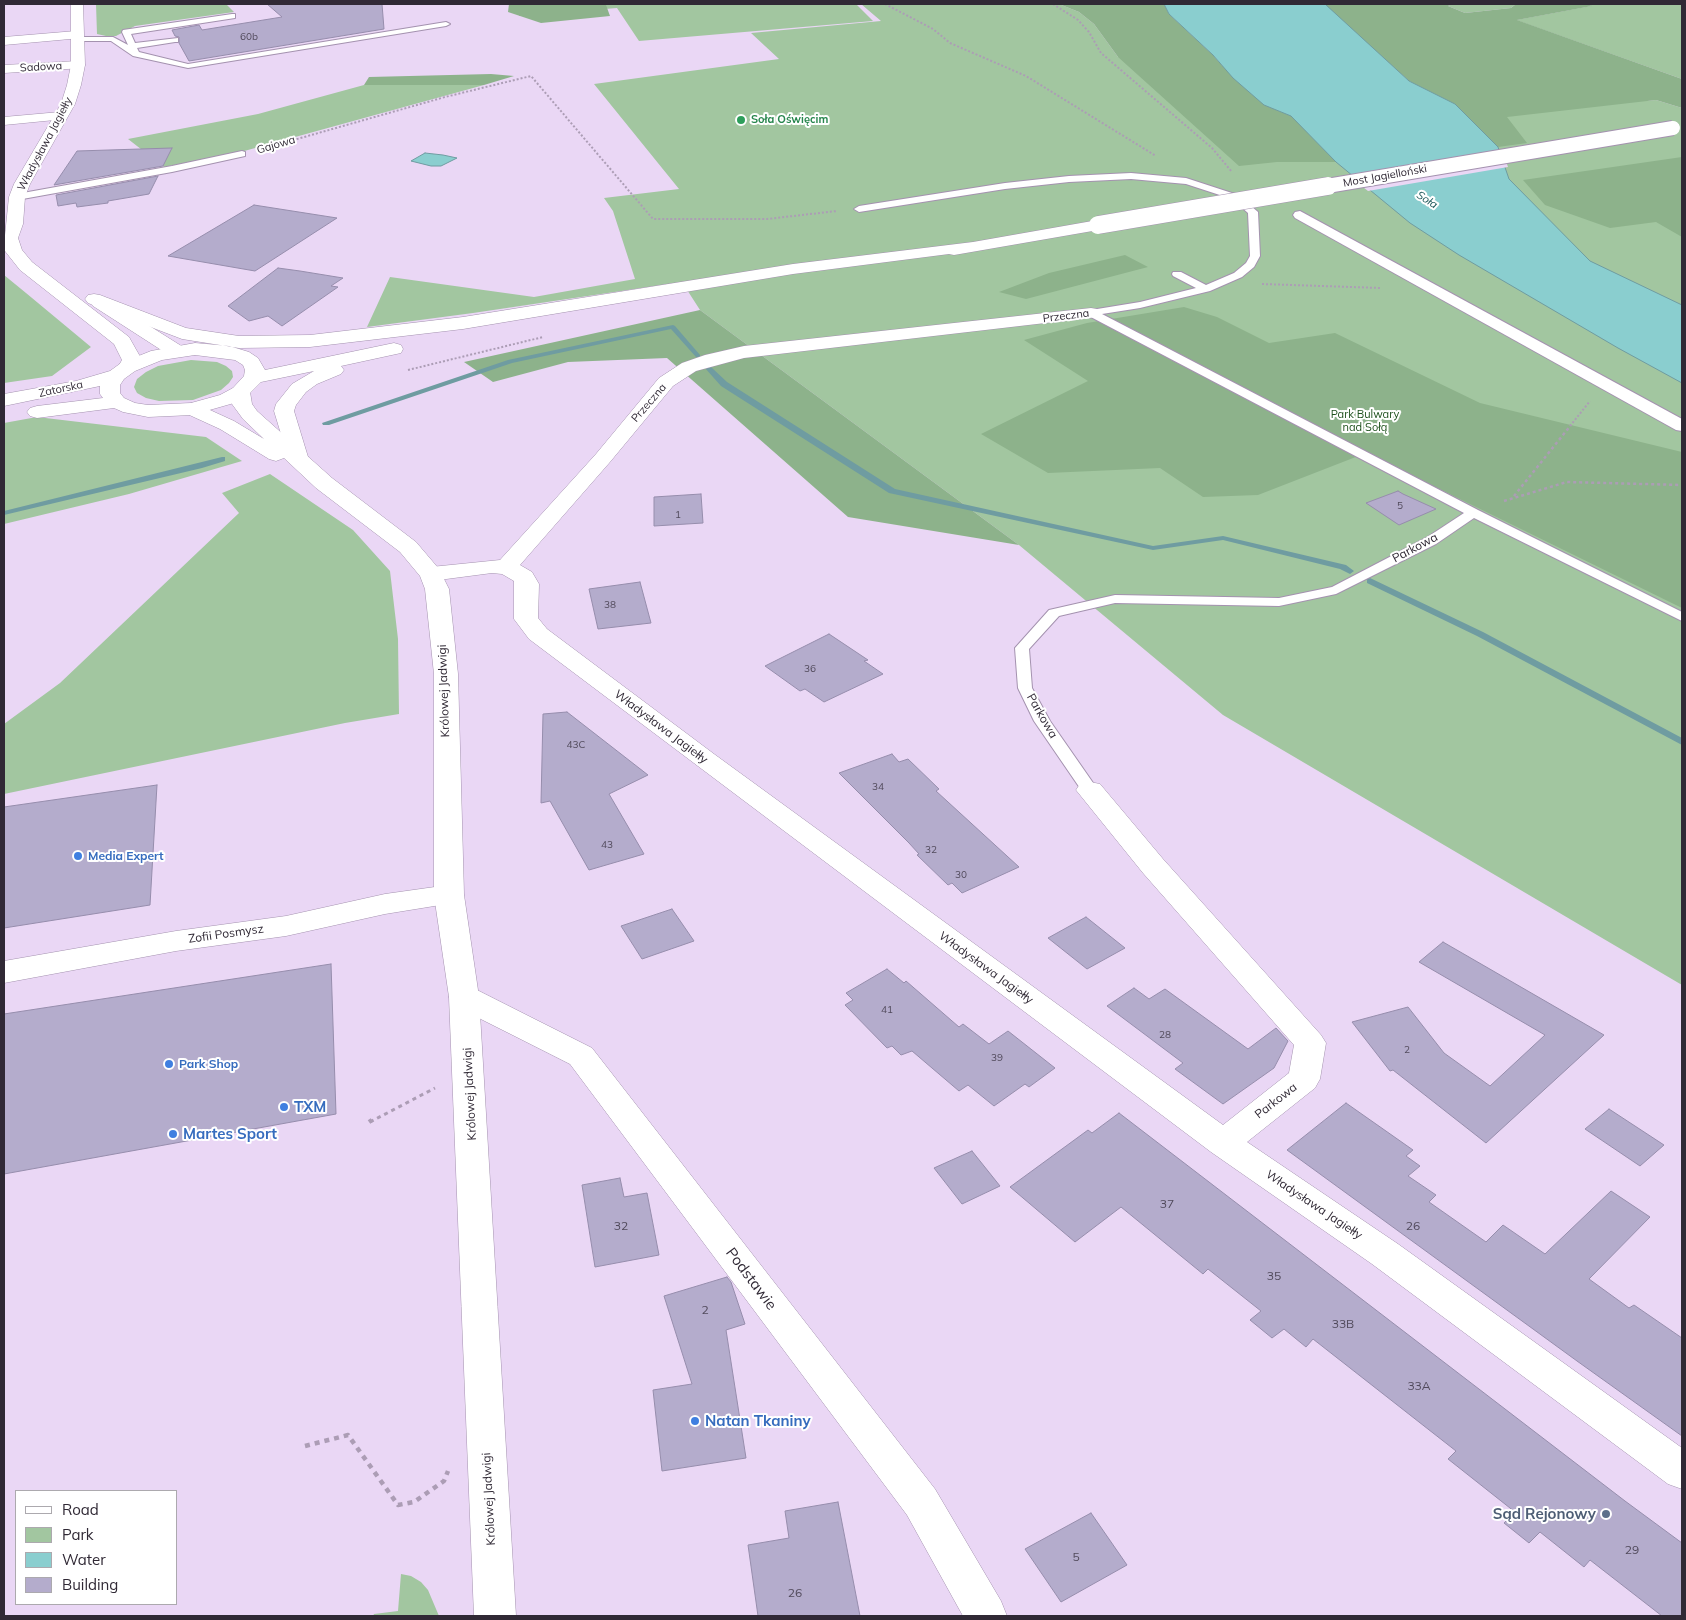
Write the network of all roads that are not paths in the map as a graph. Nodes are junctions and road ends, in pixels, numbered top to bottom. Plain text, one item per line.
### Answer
1 (77, 4) edge
2 (232, 16) dead end
3 (446, 24) dead end
4 (77, 37) junction
5 (113, 40) junction
6 (175, 40) dead end
7 (4, 41) edge
8 (133, 46) junction
9 (78, 65) junction
10 (4, 69) edge
11 (60, 116) junction
12 (4, 121) edge
13 (1678, 127) edge
14 (242, 154) road end
15 (17, 197) junction
16 (858, 209) road end
17 (1300, 215) dead end
18 (15, 224) junction
19 (1177, 274) dead end
20 (1206, 289) junction
21 (94, 299) junction
22 (1091, 313) junction
23 (462, 330) junction
24 (176, 351) junction
25 (242, 356) junction
26 (122, 371) junction
27 (247, 385) junction
28 (4, 400) edge
29 (117, 402) junction
30 (192, 409) junction
31 (4, 417) edge
32 (1682, 426) edge
33 (298, 457) junction
34 (324, 482) junction
35 (1473, 513) junction
36 (506, 567) junction
37 (431, 574) junction
38 (1682, 617) edge
39 (1090, 790) joint
40 (449, 895) junction
41 (4, 972) edge
42 (464, 997) junction
43 (1223, 1143) junction
44 (1682, 1471) edge
45 (495, 1616) edge
46 (986, 1616) edge

1 - 4 street, Władysława Jagiełły
2 - 8 lane
3 - 8 lane
4 - 5 lane
4 - 7 street
4 - 9 street, Władysława Jagiełły
5 - 8 lane
5 - 8 lane
6 - 8 lane
9 - 10 street, Sadowa
9 - 11 street, Władysława Jagiełły
11 - 12 street
11 - 15 street, Władysława Jagiełły
13 - 23 street, Most Jagielloński, bridge
14 - 15 lane, Gajowa
15 - 18 street, Władysława Jagiełły
16 - 20 lane, Przeczna
17 - 32 street
18 - 21 street
18 - 26 street, Władysława Jagiełły
19 - 20 lane
20 - 22 lane, Przeczna
21 - 23 street
21 - 24 street
22 - 35 lane
22 - 36 street, Przeczna
23 - 25 street, Zatorska
23 - 27 street
23 - 33 street
24 - 25 street, Zatorska
24 - 26 street, Zatorska
25 - 27 street
26 - 28 street, Zatorska
26 - 29 street
27 - 30 street
27 - 33 street
29 - 30 street
29 - 31 street, Zatorska
30 - 34 street
33 - 34 street
34 - 37 street
35 - 38 lane
35 - 39 lane, Parkowa
36 - 37 street
36 - 43 street, Władysława Jagiełły
37 - 40 street, Królowej Jadwigi
39 - 43 street, Parkowa
40 - 41 street, Zofii Posmysz
40 - 42 street, Królowej Jadwigi
42 - 45 street, Królowej Jadwigi
42 - 46 street, Podstawie
43 - 44 street, Władysława Jagiełły

